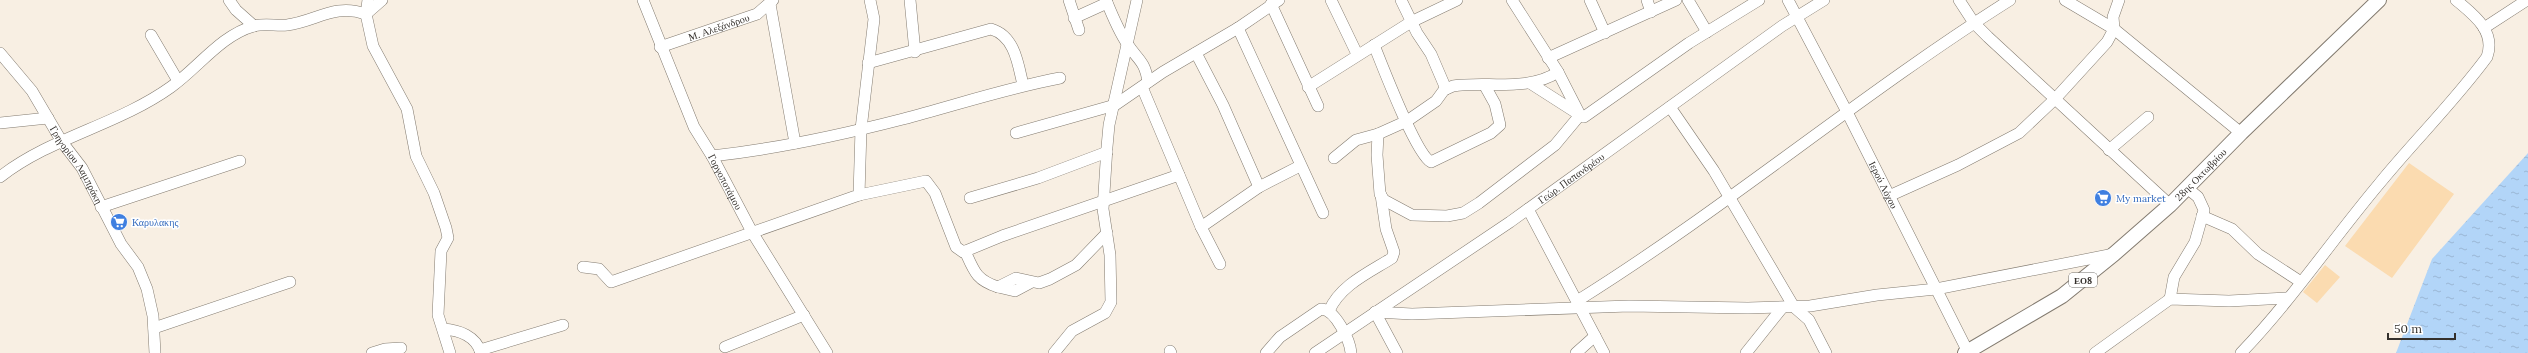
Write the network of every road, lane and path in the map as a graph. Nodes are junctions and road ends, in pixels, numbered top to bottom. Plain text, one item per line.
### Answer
1 (229, 0) edge
2 (368, 0) edge
3 (382, 0) edge
4 (643, 0) edge
5 (870, 0) edge
6 (910, 0) edge
7 (1069, 0) edge
8 (1137, 0) edge
9 (1331, 0) edge
10 (1401, 0) edge
11 (1457, 0) edge
12 (1512, 0) edge
13 (1590, 0) edge
14 (1647, 0) edge
15 (1676, 0) edge
16 (1688, 0) edge
17 (1759, 0) edge
18 (1788, 0) edge
19 (1824, 0) edge
20 (1959, 0) edge
21 (2010, 0) edge
22 (2066, 0) edge
23 (2119, 0) edge
24 (2379, 0) edge
25 (2456, 0) edge
26 (2527, 0) edge
27 (772, 1) edge
28 (1106, 2) edge
29 (1275, 2) edge
30 (1651, 12) junction
31 (366, 14) junction
32 (1074, 18) junction
33 (1798, 18) junction
34 (1411, 22) junction
35 (1974, 23) junction
36 (254, 26) junction
37 (1238, 28) junction
38 (2484, 28) junction
39 (1079, 30) dead end
40 (2114, 30) junction
41 (1707, 32) junction
42 (1605, 33) junction
43 (151, 35) dead end
44 (1374, 45) junction
45 (1128, 46) junction
46 (660, 47) junction
47 (915, 52) junction
48 (0, 53) edge
49 (1196, 53) junction
50 (1357, 54) junction
51 (1548, 58) junction
52 (868, 63) junction
53 (1558, 72) junction
54 (1060, 78) dead end
55 (178, 81) junction
56 (1530, 83) junction
57 (1145, 84) junction
58 (1023, 85) junction
59 (1485, 86) junction
60 (1308, 87) junction
61 (1446, 89) junction
62 (2055, 99) junction
63 (1115, 105) junction
64 (1318, 106) dead end
65 (1670, 107) junction
66 (1846, 110) junction
67 (1580, 115) junction
68 (2148, 117) dead end
69 (48, 118) junction
70 (1407, 121) junction
71 (0, 123) edge
72 (861, 129) junction
73 (2241, 132) junction
74 (1016, 133) dead end
75 (1378, 134) junction
76 (62, 142) junction
77 (795, 143) junction
78 (2109, 150) junction
79 (1107, 152) junction
80 (712, 156) junction
81 (1334, 158) dead end
82 (240, 161) dead end
83 (1300, 166) junction
84 (1179, 175) junction
85 (0, 177) edge
86 (1258, 187) junction
87 (2187, 188) junction
88 (1380, 194) junction
89 (859, 195) junction
90 (1889, 196) junction
91 (970, 198) dead end
92 (1728, 199) junction
93 (1103, 201) junction
94 (2170, 205) junction
95 (101, 207) junction
96 (1528, 209) junction
97 (1323, 213) dead end
98 (2202, 216) junction
99 (1201, 227) junction
100 (752, 232) junction
101 (1107, 233) junction
102 (965, 251) junction
103 (2114, 254) junction
104 (1220, 264) dead end
105 (583, 267) dead end
106 (290, 282) dead end
107 (2300, 282) junction
108 (1936, 289) junction
109 (2287, 298) junction
110 (2170, 299) junction
111 (1579, 305) junction
112 (1794, 307) junction
113 (1782, 308) junction
114 (1329, 311) junction
115 (1376, 312) junction
116 (804, 315) junction
117 (563, 326) dead end
118 (154, 328) junction
119 (443, 329) junction
120 (1345, 333) junction
121 (1595, 336) junction
122 (725, 347) dead end
123 (401, 348) edge
124 (480, 352) edge
125 (1966, 352) edge
126 (155, 353) edge
127 (372, 353) edge
128 (450, 353) edge
129 (827, 353) edge
130 (1054, 353) edge
131 (1266, 353) edge
132 (1315, 353) edge
133 (1352, 353) edge
134 (1397, 353) edge
135 (1576, 353) edge
136 (1604, 353) edge
137 (1746, 353) edge
138 (1826, 353) edge
139 (2095, 353) edge
140 (2241, 353) edge

1 - 36 street
2 - 31 street
3 - 31 street
4 - 46 street, Γοργοποτάμου
5 - 52 street
6 - 47 street
7 - 32 street
8 - 45 street
9 - 50 street
10 - 34 street
11 - 34 street
12 - 51 street
13 - 42 street
14 - 30 street
15 - 30 street
16 - 41 street
17 - 41 street
18 - 33 street, Ιερού Λόχου
19 - 33 street, Γεώρ. Παπανδρέου
20 - 35 street
21 - 35 street
22 - 40 street
23 - 40 street
24 - 73 main road, 28ης Οκτωβρίου / ΕΟ8
25 - 38 street
26 - 38 street
27 - 46 street, Μ. Αλεξάνδρου
27 - 77 street
28 - 32 street
28 - 45 street
29 - 37 street
29 - 60 street
30 - 42 street
31 - 36 street
31 - 119 street
32 - 39 street
33 - 65 street, Γεώρ. Παπανδρέου
33 - 66 street, Ιερού Λόχου
34 - 44 street
34 - 61 street
35 - 62 street
35 - 66 street
36 - 55 street
37 - 49 street
37 - 83 street
38 - 107 street
40 - 62 street
40 - 73 street
41 - 67 street
42 - 51 street
43 - 55 street
44 - 50 street
44 - 70 street
45 - 57 street
45 - 63 street
46 - 80 street, Γοργοποτάμου
47 - 52 street
47 - 58 street
48 - 69 street, Γρηγορίου Λαμπράκη
49 - 57 street
49 - 86 street
50 - 60 street
51 - 53 street
52 - 72 street
53 - 56 street
53 - 67 street
54 - 58 street
55 - 76 street
56 - 59 street
56 - 67 street
57 - 63 street
57 - 84 street
58 - 72 street
59 - 61 street
59 - 70 street
60 - 64 street
61 - 70 street
62 - 78 street
62 - 90 street
63 - 74 street
63 - 79 street
65 - 92 street
65 - 96 street, Γεώρ. Παπανδρέου
66 - 90 street, Ιερού Λόχου
66 - 92 street
67 - 88 street
68 - 78 street
69 - 71 street
69 - 76 street, Γρηγορίου Λαμπράκη
70 - 75 street
72 - 77 street
72 - 89 street
73 - 87 main road, 28ης Οκτωβρίου / ΕΟ8
75 - 81 street
75 - 88 street
76 - 85 street
76 - 95 street, Γρηγορίου Λαμπράκη
77 - 80 street
78 - 94 street
79 - 91 street
79 - 93 street
80 - 100 street, Γοργοποτάμου
82 - 95 street
83 - 86 street
83 - 97 street
84 - 93 street
84 - 99 street
86 - 99 street
87 - 94 main road, 28ης Οκτωβρίου / ΕΟ8
87 - 98 street
88 - 114 street
89 - 100 street
89 - 102 street
90 - 108 street, Ιερού Λόχου
92 - 111 street
92 - 112 street
93 - 101 street
93 - 102 street
94 - 103 main road, 28ης Οκτωβρίου / ΕΟ8
95 - 118 street, Γρηγορίου Λαμπράκη
96 - 111 street
96 - 115 street, Γεώρ. Παπανδρέου
98 - 107 street
98 - 110 street
99 - 104 street
100 - 105 street
100 - 116 street, Γοργοποτάμου
101 - 102 street
101 - 130 street
103 - 108 street
103 - 125 main road, 28ης Οκτωβρίου / ΕΟ8
106 - 118 street
107 - 109 street
108 - 112 street
108 - 125 street, Ιερού Λόχου
109 - 110 street
109 - 140 street
110 - 139 street
111 - 113 street
111 - 115 street
111 - 121 street
112 - 113 street
112 - 138 street
113 - 137 street
114 - 120 street
114 - 131 street
115 - 120 street, Γεώρ. Παπανδρέου
115 - 134 street
116 - 122 street
116 - 129 street, Γοργοποτάμου
117 - 124 street
118 - 126 street, Γρηγορίου Λαμπράκη
119 - 124 street
119 - 128 street
120 - 132 street, Γεώρ. Παπανδρέου
120 - 133 street
121 - 135 street
121 - 136 street
123 - 127 street

